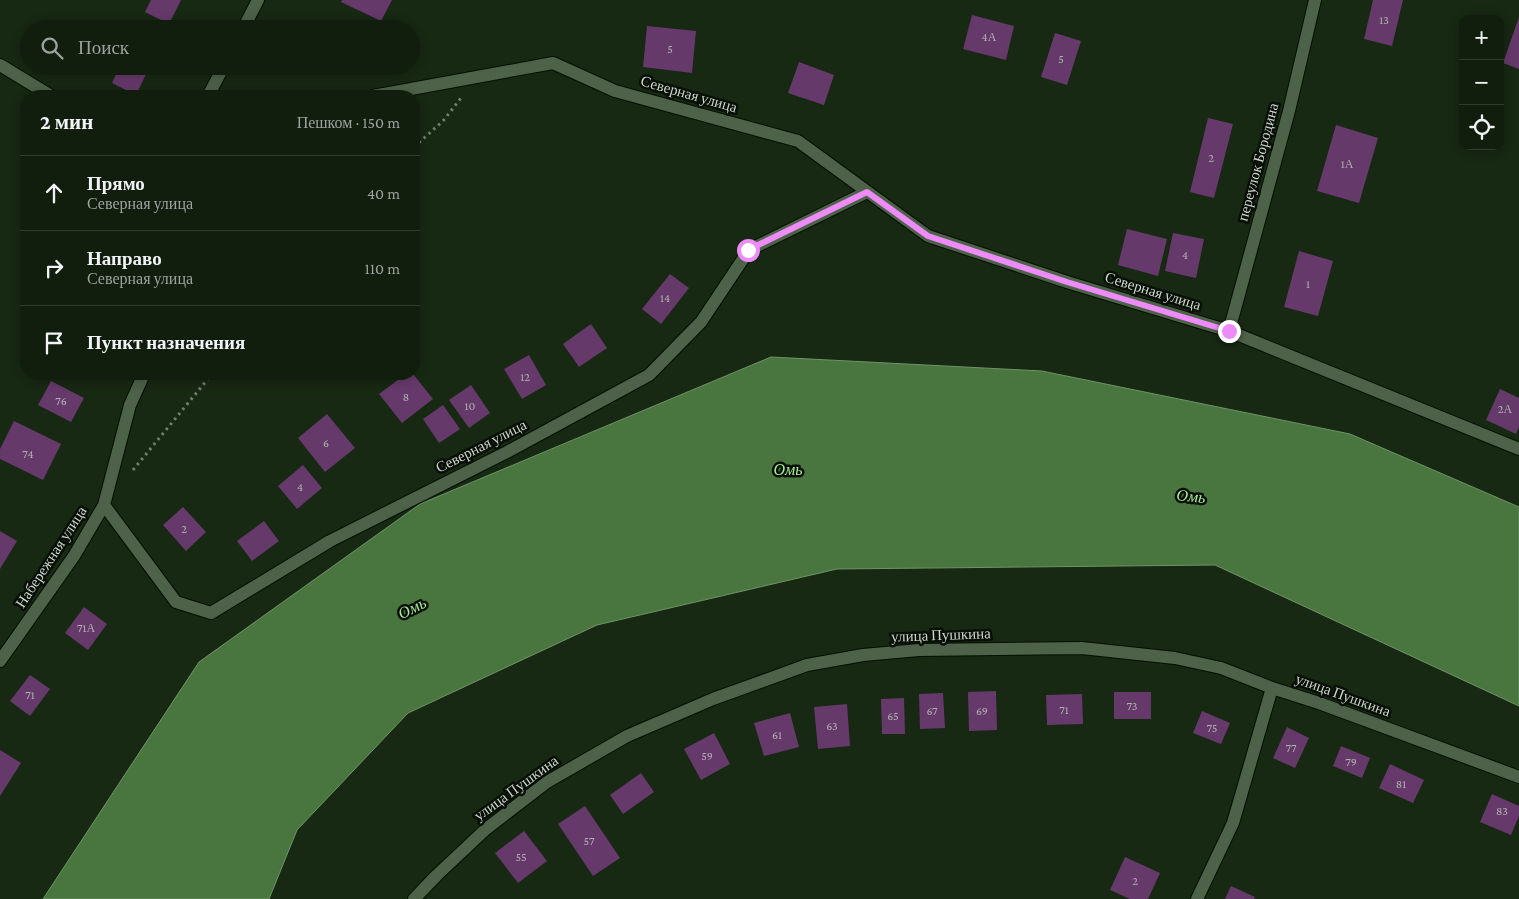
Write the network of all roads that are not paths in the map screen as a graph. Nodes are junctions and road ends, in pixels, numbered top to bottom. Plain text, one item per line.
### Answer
1 (258, 0) edge
2 (1315, 0) edge
3 (248, 20) edge
4 (0, 65) edge
5 (219, 75) edge
6 (41, 90) edge
7 (211, 90) edge
8 (404, 90) edge
9 (867, 192) junction
10 (1229, 331) junction
11 (141, 380) edge
12 (1519, 449) edge
13 (104, 505) junction
14 (0, 661) edge
15 (1272, 688) junction
16 (1519, 777) edge
17 (414, 899) edge
18 (1197, 899) edge

1 - 3 street
2 - 10 street, переулок Бородина
4 - 6 street
5 - 7 street
8 - 9 street, Северная улица
9 - 10 street, Северная улица
9 - 13 street, Северная улица
10 - 12 street, Северная улица
11 - 13 street, Набережная улица
13 - 14 street, Набережная улица
15 - 16 street, улица Пушкина
15 - 17 street, улица Пушкина
15 - 18 street

